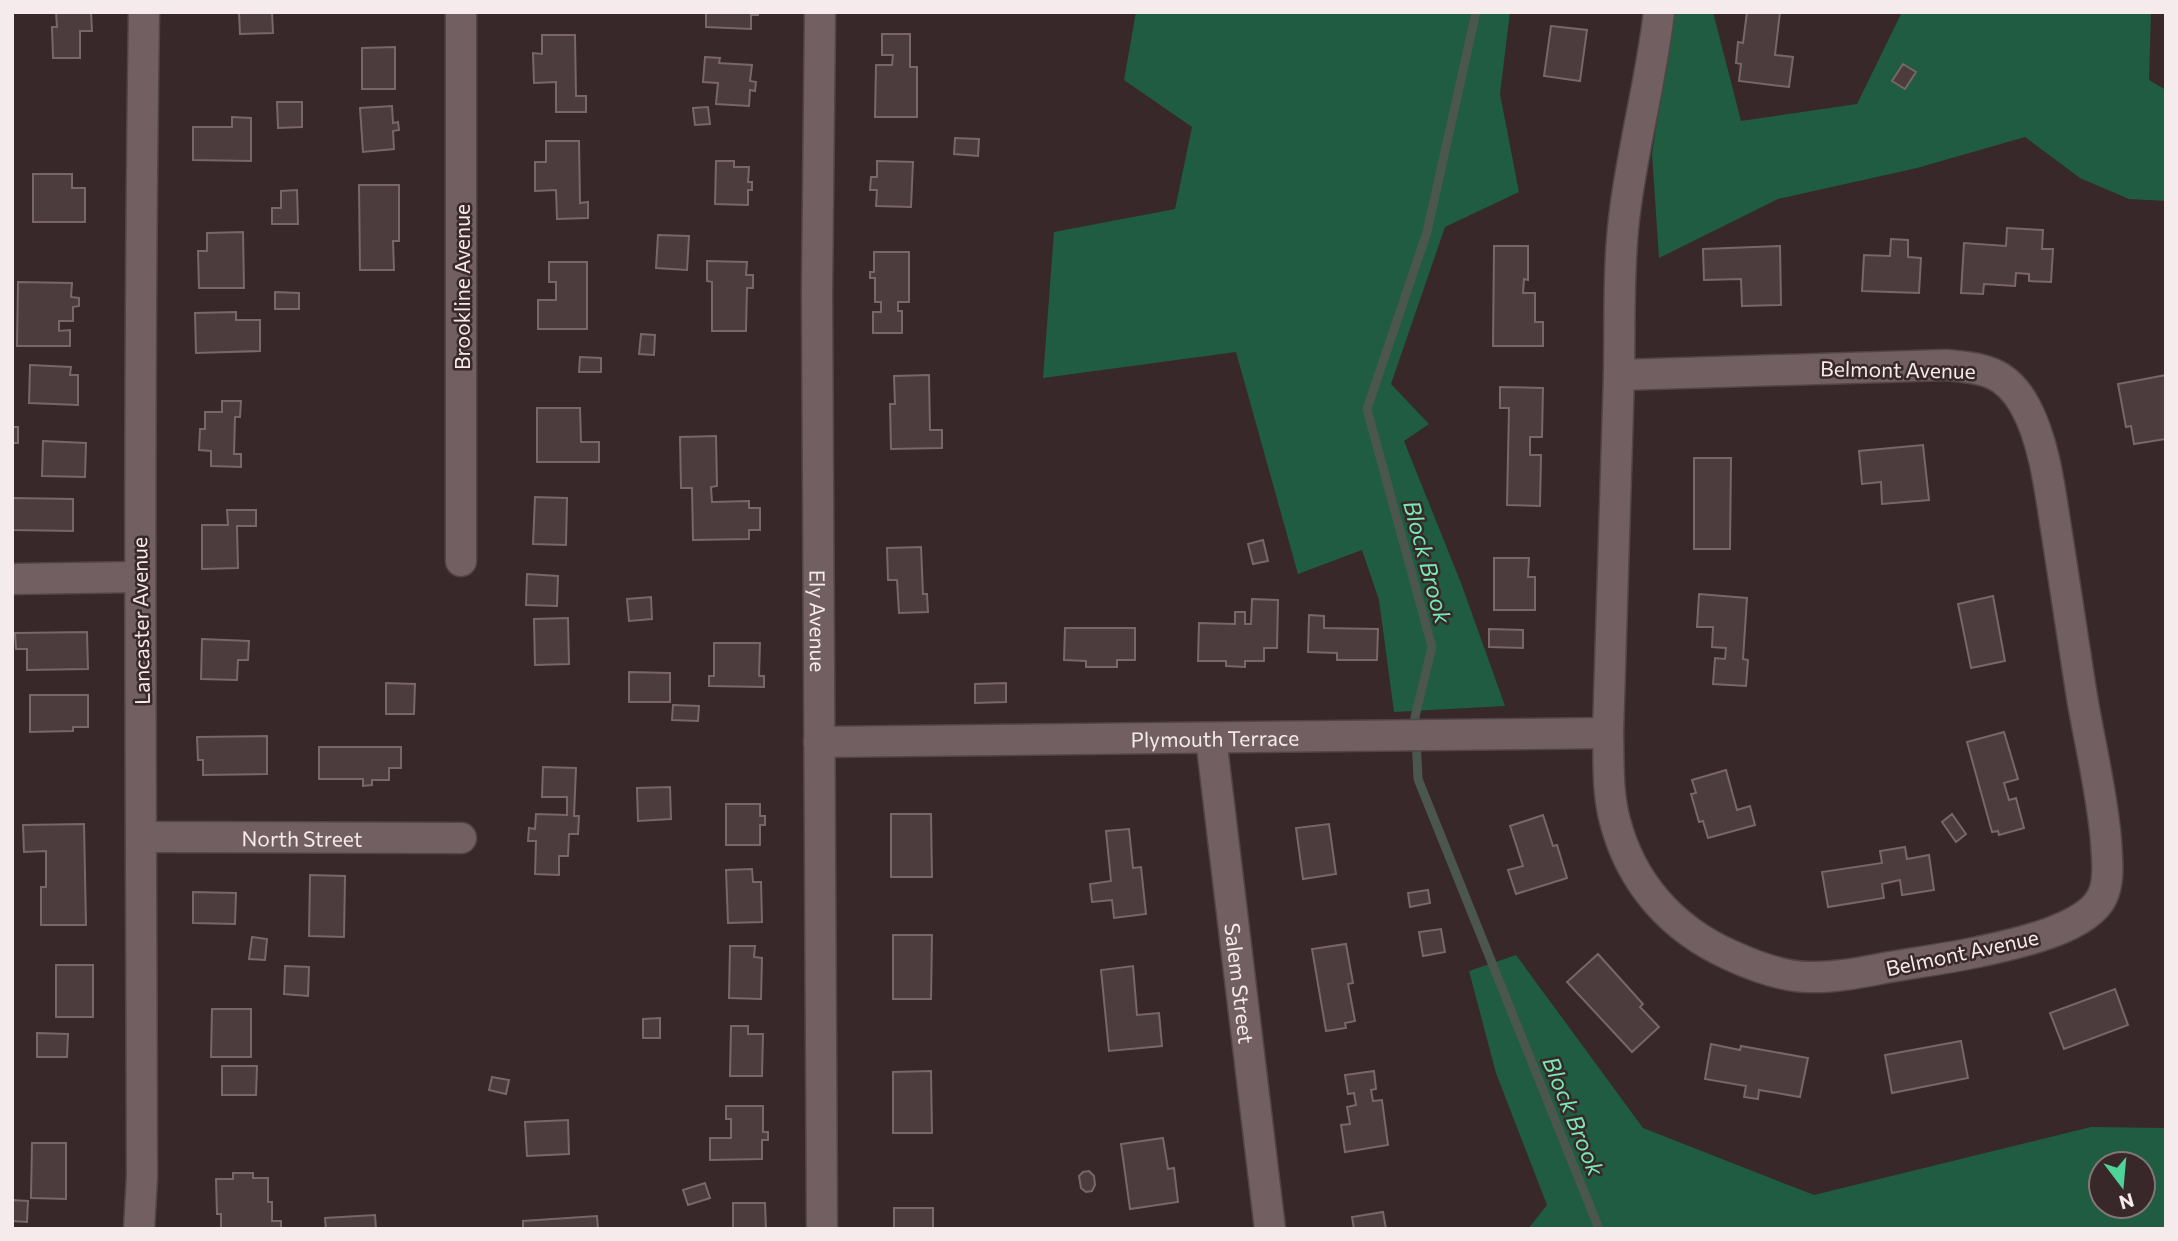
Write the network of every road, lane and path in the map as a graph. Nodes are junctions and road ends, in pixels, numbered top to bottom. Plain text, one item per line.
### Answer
1 (144, 12) edge
2 (461, 12) edge
3 (820, 12) edge
4 (1659, 12) edge
5 (1619, 375) junction
6 (461, 561) dead end
7 (139, 577) junction
8 (12, 579) edge
9 (1608, 733) junction
10 (1211, 738) junction
11 (819, 742) junction
12 (143, 837) junction
13 (461, 838) dead end
14 (139, 1229) edge
15 (822, 1229) edge
16 (1269, 1229) edge

1 - 7 street, Lancaster Avenue
2 - 6 street, Brookline Avenue
3 - 11 street, Ely Avenue
4 - 5 street, Belmont Avenue
5 - 9 street, Belmont Avenue
5 - 9 street, Belmont Avenue
7 - 8 street
7 - 12 street, Lancaster Avenue
9 - 10 street, Plymouth Terrace
10 - 11 street, Plymouth Terrace
10 - 16 street, Salem Street
11 - 15 street, Ely Avenue
12 - 13 street, North Street
12 - 14 street, Lancaster Avenue

